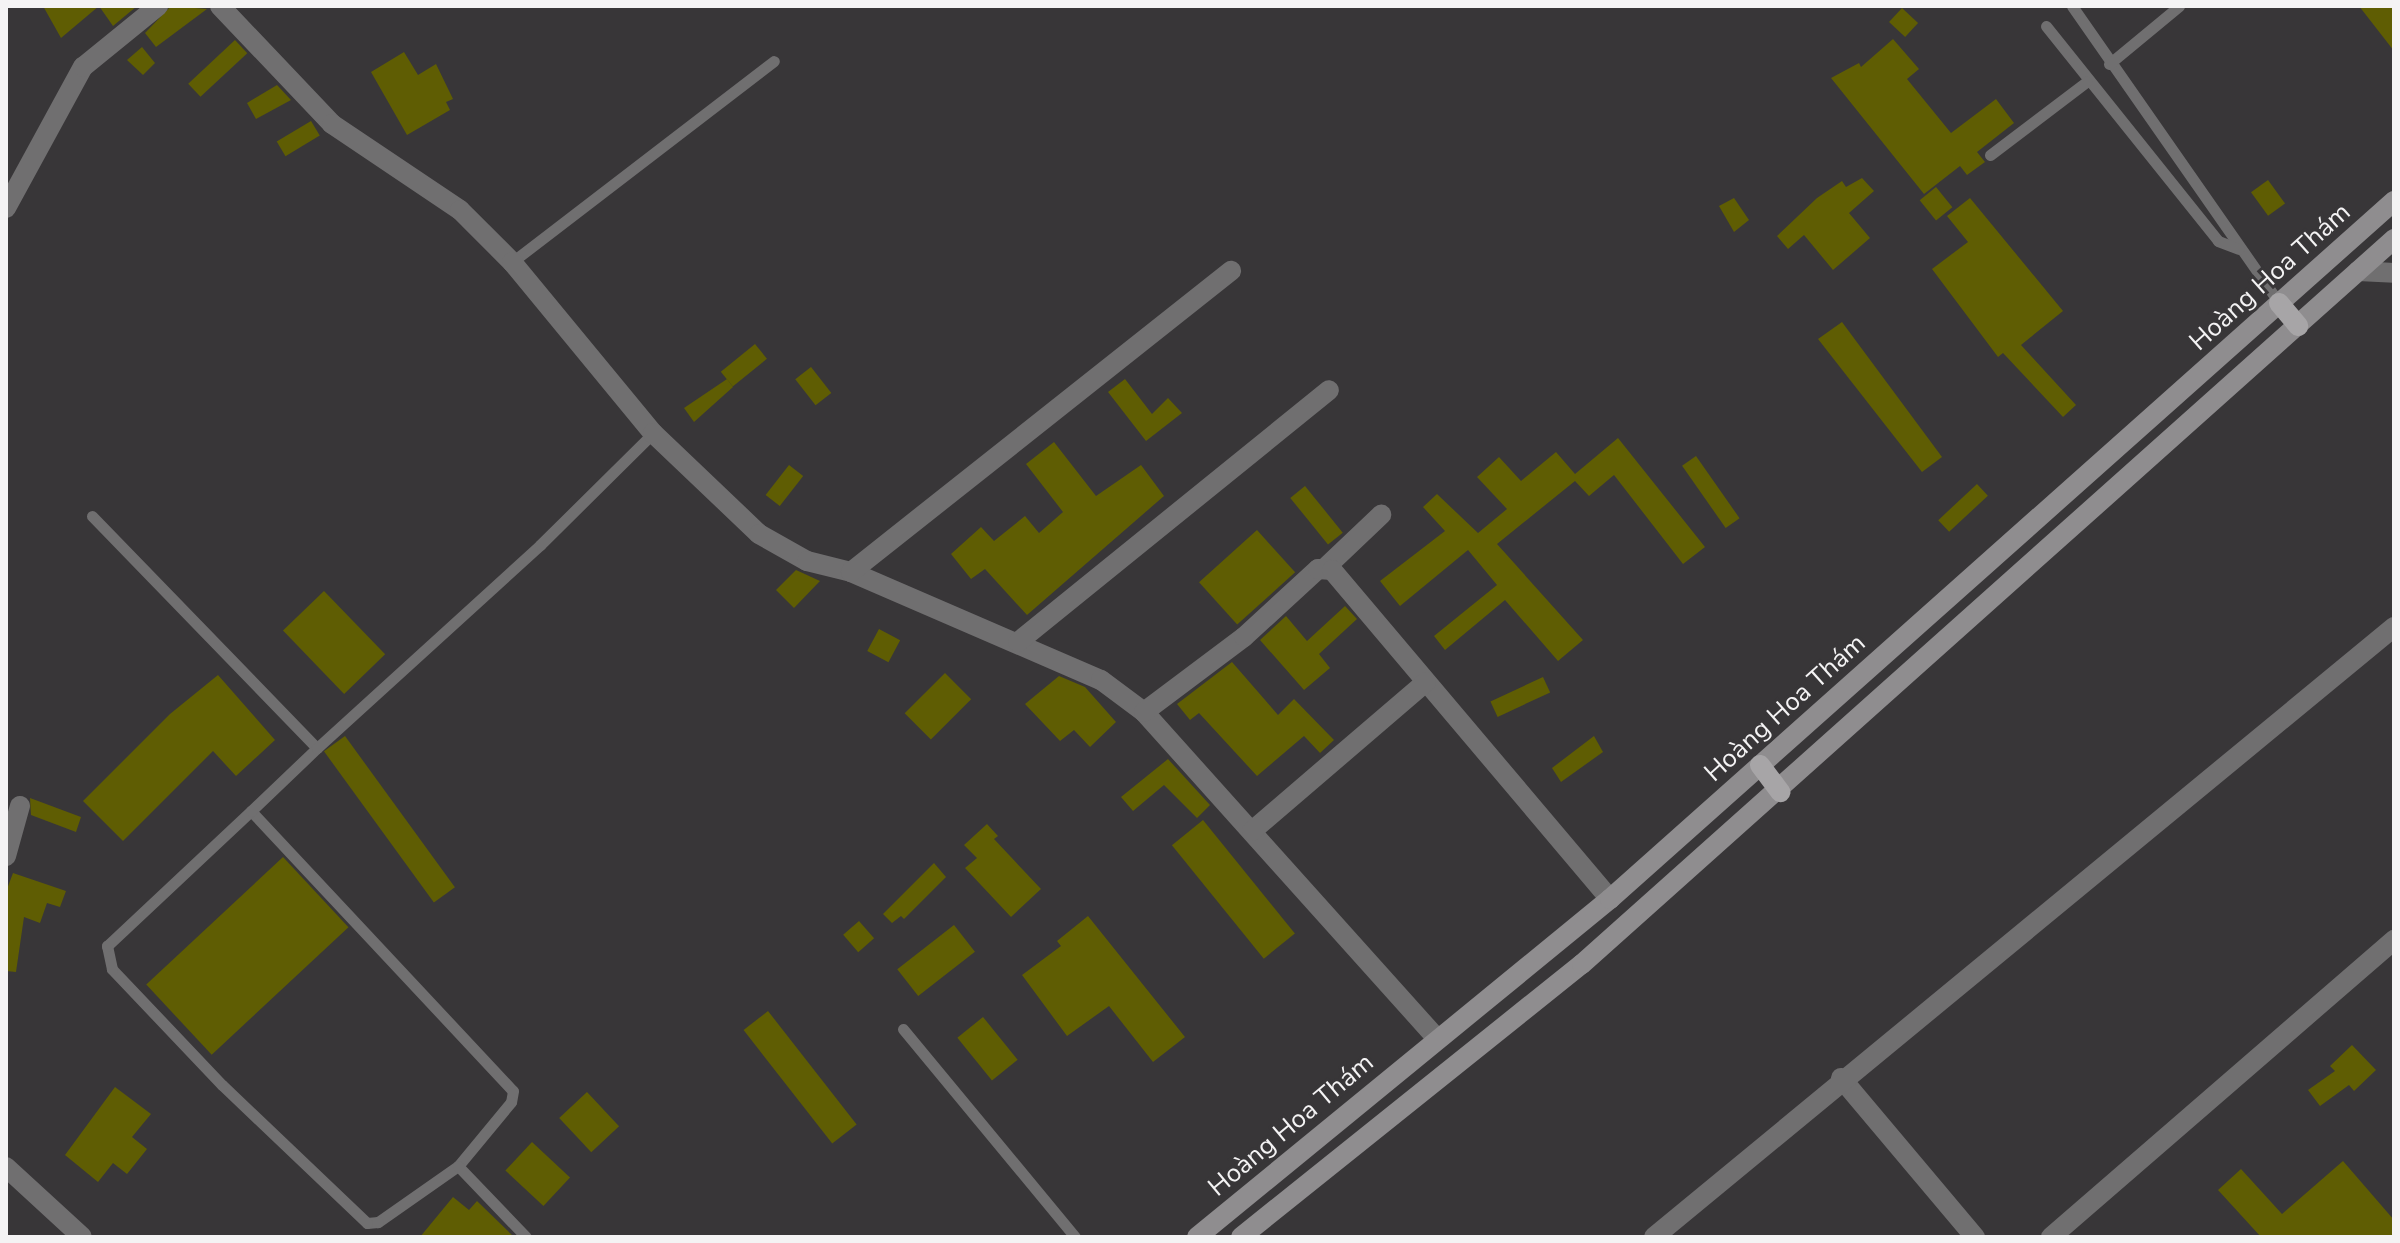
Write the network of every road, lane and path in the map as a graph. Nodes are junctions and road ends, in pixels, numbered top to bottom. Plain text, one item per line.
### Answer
1 (158, 6) edge
2 (220, 6) edge
3 (2072, 6) edge
4 (2179, 6) edge
5 (2046, 26) dead end
6 (774, 61) dead end
7 (2109, 64) junction
8 (2086, 82) junction
9 (1990, 155) dead end
10 (2394, 201) edge
11 (6, 208) edge
12 (2394, 239) edge
13 (2239, 249) junction
14 (512, 262) junction
15 (1231, 271) dead end
16 (2358, 271) junction
17 (2394, 273) edge
18 (2279, 303) junction
19 (2298, 326) junction
20 (1329, 390) dead end
21 (653, 433) junction
22 (1381, 515) dead end
23 (92, 516) dead end
24 (1324, 569) junction
25 (851, 572) junction
26 (2394, 627) edge
27 (1018, 642) junction
28 (1426, 682) junction
29 (1144, 712) junction
30 (317, 748) junction
31 (1760, 765) junction
32 (1780, 792) junction
33 (20, 806) dead end
34 (251, 811) junction
35 (1252, 831) junction
36 (6, 856) edge
37 (1610, 899) junction
38 (2394, 940) edge
39 (903, 1029) dead end
40 (1437, 1039) junction
41 (1841, 1078) junction
42 (458, 1166) junction
43 (6, 1167) edge
44 (82, 1237) edge
45 (526, 1237) edge
46 (1075, 1237) edge
47 (1197, 1237) edge
48 (1241, 1237) edge
49 (1654, 1237) edge
50 (1975, 1237) edge
51 (2051, 1237) edge

1 - 11 street
2 - 14 street
3 - 7 lane
4 - 7 lane
5 - 8 lane
6 - 14 lane
7 - 13 lane
8 - 9 lane
8 - 13 lane
10 - 18 main road, Hoàng Hoa Thám
12 - 16 main road, Hoàng Hoa Thám
13 - 18 lane
14 - 21 street
15 - 25 street
16 - 17 street
16 - 19 main road, Hoàng Hoa Thám
18 - 19 main road
18 - 31 main road, Hoàng Hoa Thám
19 - 32 main road, Hoàng Hoa Thám
20 - 27 street
21 - 25 street
21 - 30 lane
22 - 24 street
23 - 30 lane
24 - 28 street
24 - 29 street
25 - 27 street
26 - 41 street
27 - 29 street
28 - 35 street
28 - 37 street
29 - 35 street
30 - 34 lane
31 - 32 main road
31 - 37 main road, Hoàng Hoa Thám
32 - 48 main road, Hoàng Hoa Thám
33 - 36 street
34 - 42 lane
34 - 42 lane
35 - 40 street
37 - 40 main road, Hoàng Hoa Thám
38 - 51 street
39 - 46 lane
40 - 47 main road, Hoàng Hoa Thám
41 - 49 street
41 - 50 street
42 - 45 lane
43 - 44 street

